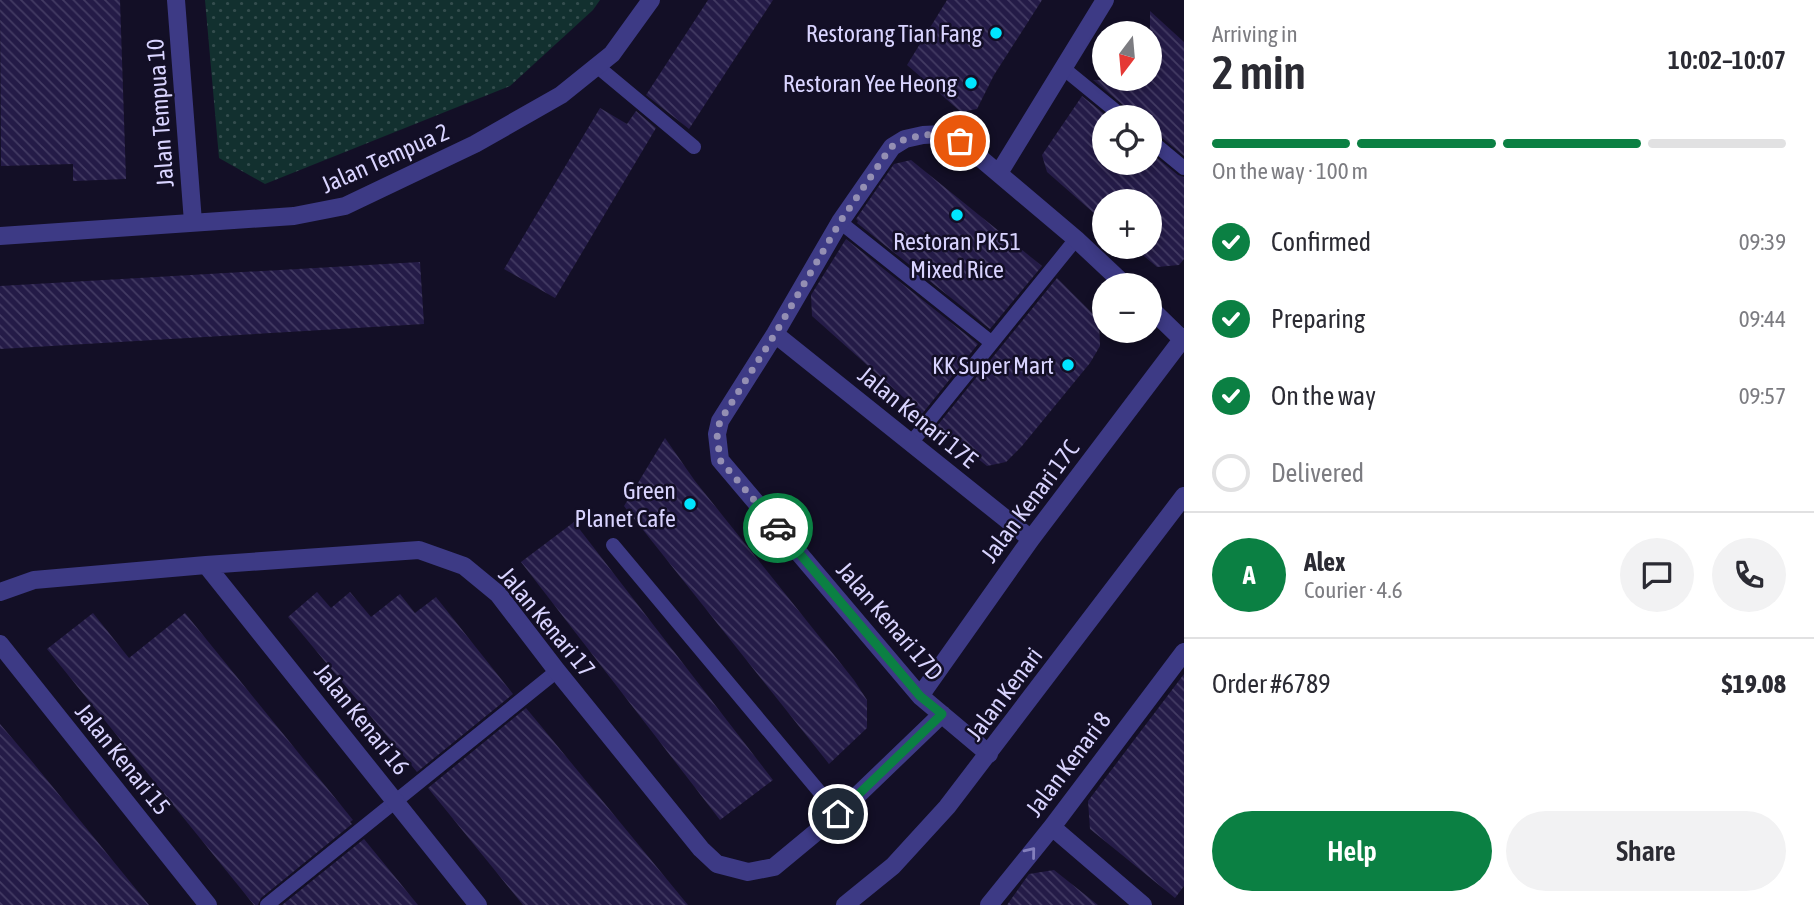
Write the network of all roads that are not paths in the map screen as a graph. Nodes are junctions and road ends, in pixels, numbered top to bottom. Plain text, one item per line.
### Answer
1 (176, 0) edge
2 (651, 0) edge
3 (1105, 0) edge
4 (597, 67) junction
5 (1063, 68) junction
6 (1108, 105) edge
7 (694, 147) dead end
8 (1162, 150) edge
9 (1184, 168) edge
10 (999, 173) junction
11 (193, 222) junction
12 (840, 222) junction
13 (0, 236) edge
14 (1076, 239) junction
15 (1112, 273) edge
16 (1162, 319) edge
17 (775, 334) junction
18 (1184, 339) edge
19 (992, 343) junction
20 (911, 443) junction
21 (1184, 496) edge
22 (1031, 539) junction
23 (613, 545) dead end
24 (206, 565) junction
25 (0, 592) edge
26 (0, 644) edge
27 (1184, 652) edge
28 (557, 671) junction
29 (920, 696) junction
30 (942, 714) junction
31 (989, 754) junction
32 (397, 801) junction
33 (838, 814) junction
34 (1052, 827) junction
35 (208, 905) edge
36 (267, 905) edge
37 (478, 905) edge
38 (845, 905) edge
39 (989, 905) edge
40 (1143, 905) edge

1 - 11 street, Jalan Tempua 10
2 - 4 street, Jalan Tempua 2
3 - 5 street
4 - 7 lane
4 - 11 street, Jalan Tempua 2
5 - 6 lane
5 - 10 street
8 - 9 lane
10 - 12 street, Jalan Kenari 17D
10 - 14 street, Jalan Kenari 17D
11 - 13 street, Jalan Tempua 2
12 - 17 street, Jalan Kenari 17D
12 - 19 lane
14 - 15 street, Jalan Kenari 17D
14 - 19 lane
16 - 18 street
17 - 20 street, Jalan Kenari 17E
17 - 29 street, Jalan Kenari 17D
18 - 22 street, Jalan Kenari 17C
19 - 20 lane
20 - 22 street, Jalan Kenari 17E
21 - 31 street, Jalan Kenari
22 - 29 street, Jalan Kenari 17C
23 - 33 lane
24 - 25 street, Jalan Kenari 17
24 - 28 street, Jalan Kenari 17
24 - 32 street, Jalan Kenari 16
26 - 35 street, Jalan Kenari 15
27 - 34 street, Jalan Kenari 8
28 - 32 lane
28 - 33 street, Jalan Kenari 17
29 - 30 street, Jalan Kenari 17D
30 - 31 street, Jalan Kenari 17D
30 - 33 street, Jalan Kenari 17
31 - 38 street, Jalan Kenari
32 - 36 lane
32 - 37 street, Jalan Kenari 16
39 -> 34 street, Jalan Kenari 8
34 - 40 street

